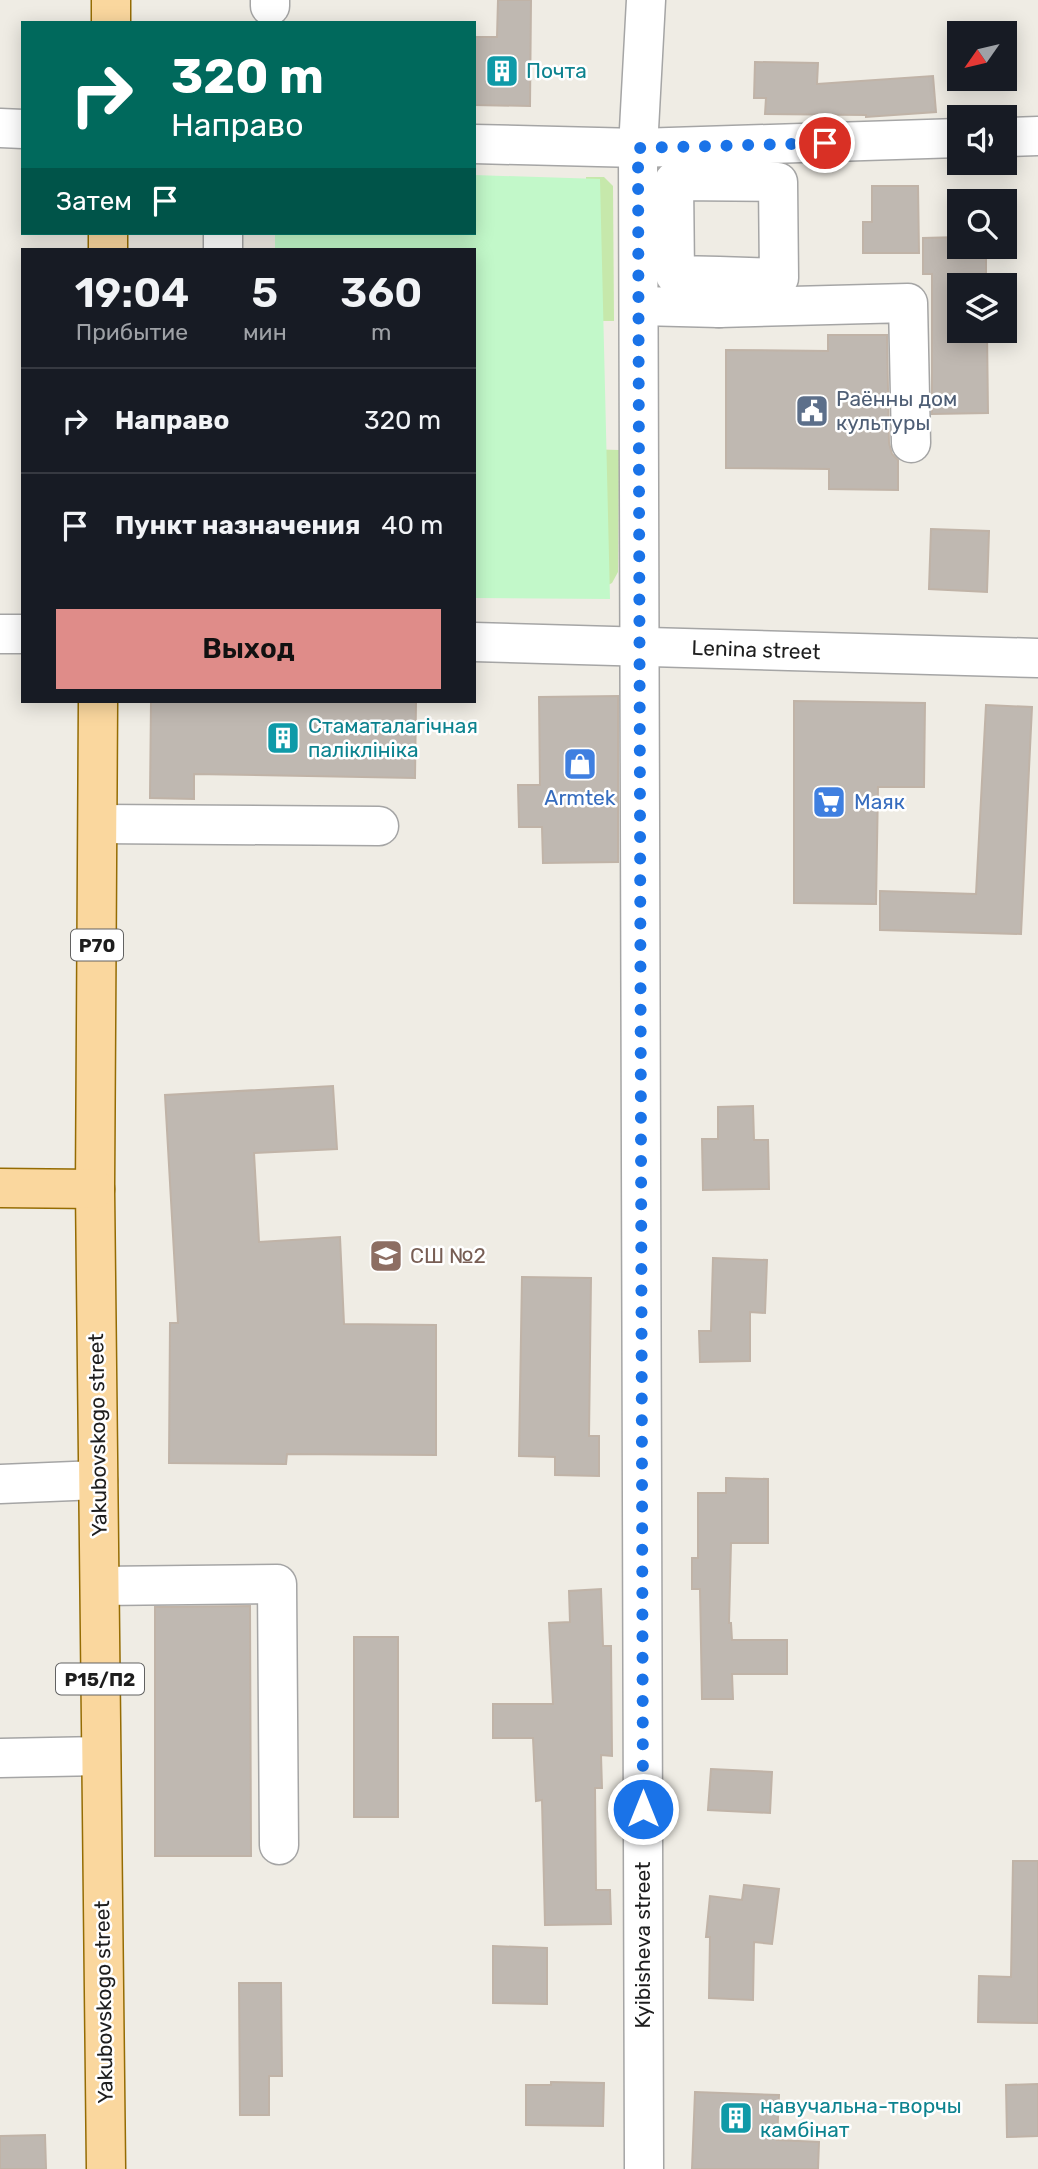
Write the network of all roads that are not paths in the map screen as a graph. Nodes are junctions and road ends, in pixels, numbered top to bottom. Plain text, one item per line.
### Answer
1 (111, 0) edge
2 (646, 0) edge
3 (111, 21) edge
4 (0, 128) edge
5 (21, 129) edge
6 (1038, 136) edge
7 (1017, 137) edge
8 (947, 138) edge
9 (476, 144) edge
10 (638, 148) junction
11 (640, 306) junction
12 (911, 443) dead end
13 (0, 634) edge
14 (21, 634) edge
15 (476, 642) edge
16 (640, 647) junction
17 (1038, 657) edge
18 (98, 703) edge
19 (98, 824) junction
20 (379, 826) dead end
21 (0, 1188) edge
22 (95, 1189) junction
23 (99, 1480) junction
24 (0, 1484) edge
25 (100, 1586) junction
26 (101, 1756) junction
27 (0, 1758) edge
28 (279, 1845) dead end
29 (106, 2169) edge
30 (644, 2169) edge

1 - 3 main road
2 - 10 street, Kyibisheva street
4 - 5 street
6 - 7 street
8 - 10 street
9 - 10 street
10 - 11 street, Kyibisheva street
11 - 12 street
11 - 16 street, Kyibisheva street
13 - 14 street
15 - 16 street, Lenina street
16 - 17 street, Lenina street
16 - 30 street, Kyibisheva street
18 - 19 main road, Yakubovskogo street / Р70
19 - 20 street
19 - 22 main road, Yakubovskogo street / Р70
21 - 22 main road
22 - 23 main road, Yakubovskogo street / Р15/П2
23 - 24 street
23 - 25 main road, Yakubovskogo street / Р15/П2
25 - 26 main road, Yakubovskogo street / Р15/П2
25 - 28 street
26 - 27 street
26 - 29 main road, Yakubovskogo street / Р15/П2

